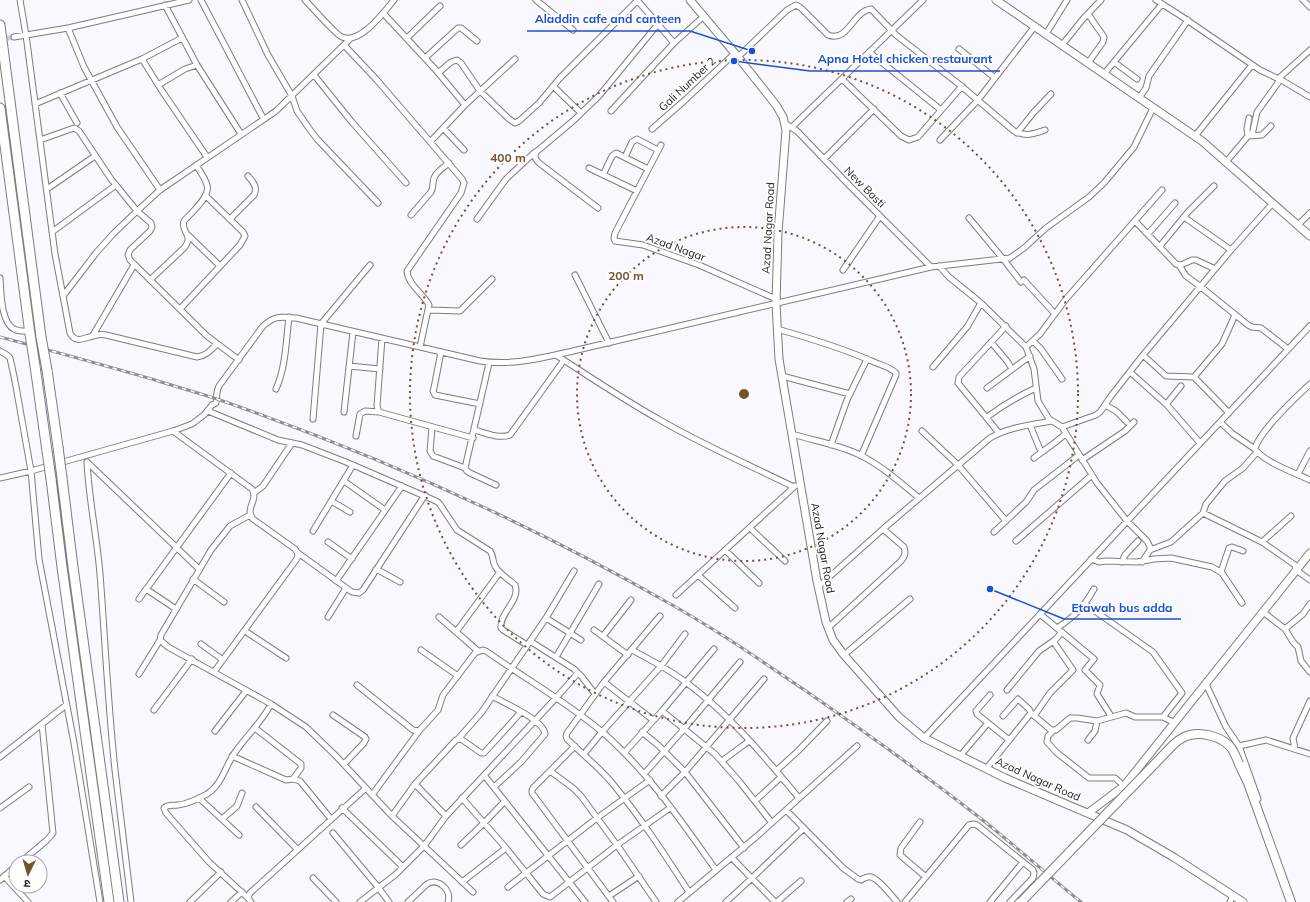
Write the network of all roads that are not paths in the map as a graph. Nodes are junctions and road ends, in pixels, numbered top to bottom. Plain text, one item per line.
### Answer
1 (20, 0) edge
2 (189, 0) edge
3 (201, 0) edge
4 (242, 0) edge
5 (306, 0) edge
6 (394, 0) edge
7 (536, 0) edge
8 (637, 0) edge
9 (690, 0) edge
10 (923, 0) edge
11 (996, 0) edge
12 (1067, 0) edge
13 (1101, 0) edge
14 (1156, 0) edge
15 (1303, 0) edge
16 (1162, 4) junction
17 (165, 6) junction
18 (440, 6) dead end
19 (1310, 7) edge
20 (383, 13) junction
21 (1088, 14) junction
22 (704, 16) junction
23 (1188, 20) junction
24 (658, 24) junction
25 (0, 25) edge
26 (1035, 26) junction
27 (68, 28) junction
28 (573, 30) dead end
29 (892, 30) junction
30 (26, 34) junction
31 (1046, 34) junction
32 (14, 37) tunnel mouth
33 (182, 38) junction
34 (407, 38) junction
35 (350, 39) junction
36 (477, 41) dead end
37 (674, 42) junction
38 (344, 45) junction
39 (1062, 45) junction
40 (959, 50) dead end
41 (1310, 50) edge
42 (869, 52) junction
43 (736, 55) junction
44 (142, 58) junction
45 (425, 58) junction
46 (515, 59) dead end
47 (1114, 62) junction
48 (1088, 63) junction
49 (1252, 65) junction
50 (197, 66) junction
51 (438, 72) junction
52 (1104, 74) junction
53 (314, 75) junction
54 (842, 78) junction
55 (995, 78) junction
56 (1137, 79) dead end
57 (1279, 79) junction
58 (92, 80) junction
59 (158, 84) junction
60 (553, 86) junction
61 (962, 86) junction
62 (480, 90) junction
63 (60, 93) junction
64 (1051, 94) dead end
65 (292, 96) junction
66 (1310, 97) edge
67 (1140, 98) junction
68 (978, 100) junction
69 (35, 104) junction
70 (464, 104) junction
71 (0, 108) edge
72 (1153, 108) junction
73 (874, 109) junction
74 (941, 110) junction
75 (610, 111) dead end
76 (581, 113) junction
77 (264, 118) junction
78 (1249, 118) dead end
79 (784, 122) junction
80 (77, 123) dead end
81 (1271, 126) dead end
82 (792, 127) junction
83 (443, 128) junction
84 (652, 129) dead end
85 (1045, 130) dead end
86 (1017, 133) junction
87 (241, 134) junction
88 (1195, 136) junction
89 (1250, 136) junction
90 (40, 140) junction
91 (940, 140) dead end
92 (430, 142) junction
93 (661, 145) dead end
94 (464, 150) dead end
95 (658, 150) junction
96 (536, 152) junction
97 (95, 156) junction
98 (207, 157) junction
99 (625, 157) junction
100 (824, 159) junction
101 (1226, 162) junction
102 (449, 163) junction
103 (196, 165) junction
104 (589, 168) dead end
105 (648, 169) junction
106 (603, 175) junction
107 (248, 176) dead end
108 (406, 183) dead end
109 (116, 186) junction
110 (1214, 186) dead end
111 (47, 189) junction
112 (160, 190) junction
113 (1162, 190) dead end
114 (637, 191) junction
115 (206, 196) junction
116 (378, 203) dead end
117 (1175, 203) dead end
118 (1273, 203) junction
119 (598, 208) dead end
120 (137, 211) junction
121 (1310, 213) edge
122 (411, 215) dead end
123 (880, 216) junction
124 (1184, 217) junction
125 (969, 218) dead end
126 (230, 219) junction
127 (477, 219) dead end
128 (1135, 221) junction
129 (1298, 225) junction
130 (52, 232) junction
131 (1148, 234) junction
132 (188, 235) junction
133 (1310, 236) edge
134 (1160, 246) junction
135 (1231, 250) junction
136 (1004, 260) junction
137 (134, 265) junction
138 (370, 265) dead end
139 (1178, 265) junction
140 (220, 266) junction
141 (939, 266) junction
142 (931, 267) junction
143 (1216, 269) junction
144 (843, 270) dead end
145 (575, 275) dead end
146 (0, 278) edge
147 (492, 279) dead end
148 (150, 280) junction
149 (1201, 287) junction
150 (63, 296) junction
151 (776, 302) junction
152 (981, 303) junction
153 (180, 309) junction
154 (429, 310) junction
155 (1055, 314) junction
156 (1235, 315) junction
157 (289, 317) junction
158 (321, 324) junction
159 (1006, 326) junction
160 (1310, 326) edge
161 (777, 328) junction
162 (353, 332) junction
163 (30, 333) junction
164 (93, 336) junction
165 (382, 338) junction
166 (1033, 341) junction
167 (991, 342) junction
168 (609, 343) junction
169 (217, 344) junction
170 (420, 347) junction
171 (1026, 347) junction
172 (1288, 349) junction
173 (0, 351) edge
174 (441, 352) junction
175 (556, 355) junction
176 (1144, 355) junction
177 (1030, 356) junction
178 (867, 359) junction
179 (239, 360) junction
180 (564, 360) junction
181 (489, 363) junction
182 (349, 366) junction
183 (933, 367) dead end
184 (380, 369) junction
185 (1012, 369) junction
186 (1130, 372) junction
187 (782, 376) junction
188 (1194, 377) junction
189 (1062, 379) dead end
190 (1310, 384) edge
191 (1181, 386) dead end
192 (987, 388) dead end
193 (1036, 388) junction
194 (276, 389) dead end
195 (850, 394) junction
196 (480, 404) junction
197 (1104, 405) junction
198 (1167, 406) junction
199 (208, 411) junction
200 (344, 412) dead end
201 (379, 412) junction
202 (1228, 413) junction
203 (987, 417) junction
204 (313, 419) dead end
205 (1052, 421) junction
206 (1127, 422) dead end
207 (1134, 422) dead end
208 (1220, 422) junction
209 (1030, 425) junction
210 (1062, 427) junction
211 (432, 428) junction
212 (475, 430) junction
213 (173, 431) junction
214 (922, 431) dead end
215 (999, 433) junction
216 (792, 434) junction
217 (1065, 434) junction
218 (356, 436) dead end
219 (473, 438) junction
220 (292, 442) junction
221 (1200, 443) junction
222 (831, 445) junction
223 (1256, 450) junction
224 (1310, 451) edge
225 (1041, 452) junction
226 (1079, 455) junction
227 (861, 456) junction
228 (82, 457) junction
229 (1034, 458) dead end
230 (1082, 460) junction
231 (87, 463) junction
232 (353, 465) junction
233 (958, 465) junction
234 (465, 468) junction
235 (31, 471) junction
236 (231, 473) junction
237 (1298, 474) junction
238 (1092, 475) junction
239 (0, 478) edge
240 (1310, 480) edge
241 (344, 481) junction
242 (800, 482) junction
243 (496, 485) dead end
244 (402, 486) junction
245 (794, 488) junction
246 (254, 493) junction
247 (425, 495) junction
248 (919, 498) junction
249 (331, 501) junction
250 (385, 510) junction
251 (350, 512) dead end
252 (1203, 513) junction
253 (250, 515) junction
254 (1291, 516) dead end
255 (1006, 521) junction
256 (1127, 521) junction
257 (750, 528) junction
258 (883, 529) junction
259 (313, 531) dead end
260 (994, 532) dead end
261 (1016, 541) dead end
262 (1138, 541) dead end
263 (328, 542) dead end
264 (1262, 542) junction
265 (176, 547) junction
266 (725, 550) junction
267 (1150, 550) junction
268 (1243, 551) dead end
269 (298, 553) junction
270 (1310, 553) edge
271 (352, 559) junction
272 (1091, 559) junction
273 (785, 561) dead end
274 (1122, 562) junction
275 (1142, 562) junction
276 (199, 569) junction
277 (376, 569) junction
278 (1296, 570) junction
279 (574, 571) dead end
280 (500, 572) junction
281 (1221, 572) junction
282 (698, 575) junction
283 (193, 579) junction
284 (1310, 580) edge
285 (336, 581) junction
286 (400, 582) dead end
287 (759, 583) dead end
288 (599, 584) dead end
289 (818, 587) junction
290 (346, 588) junction
291 (146, 589) junction
292 (1094, 589) dead end
293 (676, 595) dead end
294 (139, 599) dead end
295 (910, 599) dead end
296 (631, 600) dead end
297 (224, 602) dead end
298 (1242, 603) dead end
299 (1085, 604) junction
300 (1310, 604) edge
301 (735, 608) dead end
302 (176, 609) junction
303 (1263, 612) junction
304 (1040, 614) junction
305 (660, 616) dead end
306 (328, 617) dead end
307 (439, 617) dead end
308 (546, 618) junction
309 (828, 628) junction
310 (1058, 628) junction
311 (1285, 629) junction
312 (594, 630) dead end
313 (244, 631) junction
314 (456, 632) junction
315 (1062, 632) junction
316 (570, 633) junction
317 (685, 634) dead end
318 (603, 636) junction
319 (160, 640) junction
320 (581, 640) dead end
321 (1053, 641) junction
322 (528, 643) junction
323 (201, 644) dead end
324 (714, 649) dead end
325 (421, 650) dead end
326 (632, 650) junction
327 (478, 651) junction
328 (628, 655) junction
329 (844, 655) junction
330 (556, 657) junction
331 (286, 658) dead end
332 (192, 659) junction
333 (223, 660) junction
334 (740, 662) dead end
335 (661, 666) junction
336 (511, 669) junction
337 (214, 672) junction
338 (1310, 672) edge
339 (578, 673) junction
340 (139, 674) dead end
341 (458, 676) junction
342 (764, 680) dead end
343 (604, 682) junction
344 (686, 682) junction
345 (1206, 684) junction
346 (357, 685) dead end
347 (1007, 690) dead end
348 (246, 691) junction
349 (595, 694) junction
350 (990, 695) dead end
351 (492, 696) junction
352 (556, 698) junction
353 (708, 700) junction
354 (630, 701) junction
355 (1310, 701) edge
356 (66, 704) junction
357 (271, 704) junction
358 (154, 710) dead end
359 (662, 711) junction
360 (520, 712) junction
361 (333, 714) dead end
362 (580, 715) junction
363 (1032, 715) junction
364 (1003, 716) dead end
365 (1111, 716) junction
366 (1163, 717) junction
367 (535, 720) junction
368 (654, 720) junction
369 (729, 720) junction
370 (1097, 720) junction
371 (827, 721) dead end
372 (988, 723) junction
373 (1175, 723) junction
374 (42, 724) junction
375 (255, 728) junction
376 (684, 729) junction
377 (1054, 730) junction
378 (215, 731) dead end
379 (419, 731) junction
380 (602, 732) junction
381 (642, 732) junction
382 (924, 738) junction
383 (458, 739) junction
384 (1009, 740) junction
385 (1088, 740) dead end
386 (749, 741) junction
387 (575, 746) junction
388 (707, 746) junction
389 (857, 746) dead end
390 (1239, 746) junction
391 (1295, 749) junction
392 (664, 752) junction
393 (624, 753) junction
394 (584, 754) junction
395 (1310, 754) edge
396 (232, 756) junction
397 (960, 756) junction
398 (0, 757) edge
399 (722, 761) junction
400 (344, 764) junction
401 (986, 769) junction
402 (550, 771) junction
403 (776, 771) junction
404 (685, 772) junction
405 (484, 774) junction
406 (644, 774) junction
407 (781, 777) junction
408 (293, 779) junction
409 (650, 780) junction
410 (415, 784) junction
411 (1124, 786) junction
412 (29, 787) dead end
413 (494, 787) junction
414 (366, 788) junction
415 (242, 793) dead end
416 (372, 795) junction
417 (661, 796) junction
418 (199, 798) junction
419 (462, 798) junction
420 (799, 798) junction
421 (625, 799) junction
422 (505, 801) junction
423 (755, 801) junction
424 (1256, 805) junction
425 (256, 806) dead end
426 (0, 808) edge
427 (342, 808) junction
428 (670, 808) junction
429 (786, 810) junction
430 (1088, 813) junction
431 (392, 816) junction
432 (446, 816) junction
433 (597, 818) junction
434 (222, 819) junction
435 (331, 819) junction
436 (920, 822) dead end
437 (484, 823) junction
438 (772, 823) junction
439 (645, 827) junction
440 (804, 828) junction
441 (333, 833) dead end
442 (239, 835) dead end
443 (568, 841) junction
444 (461, 845) dead end
445 (617, 845) junction
446 (424, 846) junction
447 (506, 848) junction
448 (744, 848) junction
449 (298, 849) junction
450 (30, 854) edge
451 (548, 856) junction
452 (732, 858) junction
453 (1023, 862) junction
454 (403, 867) junction
455 (588, 868) junction
456 (716, 870) junction
457 (221, 872) junction
458 (525, 874) junction
459 (639, 876) junction
460 (926, 877) junction
461 (2, 878) edge
462 (313, 878) dead end
463 (752, 878) junction
464 (801, 881) dead end
465 (462, 882) junction
466 (570, 882) junction
467 (378, 887) junction
468 (508, 887) dead end
469 (242, 892) junction
470 (473, 892) dead end
471 (689, 892) junction
472 (609, 896) junction
473 (1231, 899) edge
474 (250, 900) edge
475 (28, 902) edge
476 (100, 902) edge
477 (109, 902) edge
478 (119, 902) edge
479 (131, 902) edge
480 (190, 902) edge
481 (231, 902) edge
482 (336, 902) edge
483 (360, 902) edge
484 (389, 902) edge
485 (408, 902) edge
486 (448, 902) edge
487 (585, 902) edge
488 (613, 902) edge
489 (656, 902) edge
490 (678, 902) edge
491 (726, 902) edge
492 (776, 902) edge
493 (897, 902) edge
494 (905, 902) edge
495 (990, 902) edge
496 (1010, 902) edge
497 (1021, 902) edge
498 (1243, 902) edge
499 (1291, 902) edge

1 - 30 street
2 - 17 street
3 - 77 street
4 - 65 street
5 - 35 street
6 - 20 street
7 - 28 street
8 - 24 street
8 - 60 street
9 - 22 street, Azad Nagar Road
10 - 29 street
11 - 26 street
12 - 31 street
13 - 21 street
14 - 16 street
15 - 19 street
16 - 23 street
16 - 47 street
17 - 27 street
17 - 33 street
18 - 34 street
20 - 34 street
20 - 35 street
21 - 39 street
21 - 48 street
22 - 37 street
22 - 43 street, Azad Nagar Road
23 - 49 street
23 - 67 street
24 - 37 street
24 - 76 street
25 - 478 highway, bridge
26 - 31 street
26 - 55 street
27 - 30 street
27 - 58 street
29 - 42 street
29 - 43 street, Gali Number 2
29 - 61 street
30 - 32 street
30 - 69 street
31 - 39 street
33 - 44 street
33 - 50 street
34 - 45 street
35 - 38 street
36 - 45 street
37 - 75 street
38 - 53 street
38 - 92 street
39 - 48 street
40 - 55 street
41 - 57 street
42 - 54 street
42 - 74 street
43 - 79 street, Azad Nagar Road
43 - 84 street, Gali Number 2
44 - 58 street
44 - 59 street
45 - 51 street
46 - 62 street
47 - 52 street
47 - 56 street
48 - 52 street
49 - 57 street
49 - 88 street
50 - 59 street
50 - 87 street
51 - 62 street
51 - 70 street
52 - 67 street
53 - 65 street
53 - 108 street
54 - 73 street
54 - 82 street
55 - 68 street
57 - 66 street
57 - 89 street
58 - 63 street
58 - 112 street
59 - 98 street
60 - 62 street
60 - 76 street
61 - 68 street
61 - 74 street
62 - 70 street
63 - 69 street
63 - 80 street
64 - 86 street
65 - 77 street
65 - 116 street
67 - 72 street
68 - 86 street
68 - 91 street
69 - 90 street
70 - 83 street
71 - 163 highway
72 - 88 street
72 - 136 street
73 - 74 street
73 - 100 street
76 - 96 street
77 - 87 street
78 - 89 street
79 - 82 street, New Basti
79 - 151 street, Azad Nagar Road
81 - 89 street
82 - 100 street, New Basti
83 - 92 street
83 - 94 street
85 - 86 street
87 - 98 street
88 - 101 street
89 - 101 street
90 - 97 street
90 - 111 street
92 - 102 street
93 - 95 street, Azad Nagar
95 - 99 street
95 - 105 street, Azad Nagar
96 - 119 street
96 - 127 street
97 - 109 street
97 - 111 street
98 - 103 street
99 - 105 street
99 - 106 street
100 - 123 street, New Basti
101 - 118 street
102 - 122 street
102 - 154 street
103 - 112 street
103 - 115 street
104 - 106 street
105 - 114 street, Azad Nagar
106 - 114 street
107 - 126 street
109 - 120 street
109 - 130 street
110 - 124 street
111 - 130 street
112 - 120 street
113 - 128 street
114 - 151 street, Azad Nagar
115 - 126 street
115 - 132 street
117 - 131 street
118 - 129 street
118 - 135 street
120 - 137 street
120 - 150 street
121 - 129 street
123 - 142 street, New Basti
123 - 144 street
124 - 134 street
124 - 135 street
125 - 136 street
126 - 140 street
128 - 131 street
128 - 155 street
129 - 133 street
130 - 150 street
131 - 134 street
132 - 140 street
132 - 148 street
134 - 139 street
135 - 143 street
136 - 141 street
136 - 155 street
137 - 148 street
137 - 164 street
138 - 158 street
139 - 143 street
139 - 149 street
140 - 153 street
141 - 142 street
141 - 152 street
142 - 151 street
143 - 149 street
145 - 168 street
146 - 163 street
147 - 154 street
148 - 153 street
149 - 156 street
149 - 176 street
150 - 164 street
151 - 161 street, Azad Nagar Road
151 - 168 street
152 - 159 street
152 - 183 street
153 - 169 street
154 - 170 street
155 - 166 street
156 - 172 street
156 - 188 street
157 - 158 street
157 - 179 street
157 - 194 street
158 - 162 street
158 - 204 street
159 - 167 street
159 - 171 street
160 - 172 street
161 - 178 street
161 - 187 street, Azad Nagar Road
162 - 165 street
162 - 182 street
163 - 477 highway, bridge
164 - 169 street
165 - 170 street
165 - 184 street
166 - 171 street
166 - 189 street
167 - 185 street
167 - 203 street
168 - 175 street
169 - 179 street
170 - 174 street
171 - 177 street
172 - 202 street
173 - 235 street
174 - 181 street
174 - 196 street
175 - 180 street
175 - 181 street
176 - 186 street
176 - 188 street
177 - 185 street
177 - 193 street
178 - 195 street
178 - 227 street
179 - 199 street
180 - 212 street
180 - 245 street
181 - 196 street
182 - 184 street
182 - 200 street
184 - 201 street
185 - 192 street
186 - 197 street
186 - 198 street
187 - 195 street
187 - 216 street, Azad Nagar Road
188 - 202 street
190 - 223 street
191 - 198 street
193 - 203 street
193 - 205 street
195 - 222 street
196 - 212 street
197 - 206 street
197 - 210 street
198 - 221 street
199 - 213 street
199 - 220 street
201 - 211 street
201 - 218 street
202 - 208 street
203 - 215 street
205 - 209 street
205 - 210 street
207 - 230 street
208 - 221 street
208 - 223 street
209 - 215 street
209 - 225 street
210 - 217 street
211 - 219 street
211 - 234 street
212 - 219 street
213 - 228 street
213 - 236 street
214 - 233 street
215 - 233 street
216 - 222 street
216 - 242 street, Azad Nagar Road
217 - 225 street
217 - 226 street
219 - 234 street
220 - 232 street
220 - 246 street
221 - 256 street
222 - 227 street
223 - 237 street
223 - 252 street
224 - 237 street
225 - 229 street
226 - 230 street
226 - 255 street
227 - 248 street
228 - 231 street
228 - 235 street
230 - 238 street
231 - 265 street
231 - 479 street
232 - 241 street
232 - 244 street
233 - 248 street
233 - 255 street
234 - 243 street
235 - 239 street
235 - 356 street
236 - 246 street
236 - 265 street
237 - 240 street
238 - 256 street
238 - 261 street
241 - 249 street
241 - 250 street
242 - 245 street
242 - 289 street, Azad Nagar Road
244 - 247 street
244 - 250 street
245 - 257 street
246 - 253 street
247 - 277 street
247 - 280 street
248 - 258 street
249 - 251 street
249 - 259 street
250 - 271 street
252 - 264 street
252 - 267 street
253 - 269 street
253 - 276 street
254 - 264 street
255 - 260 street
256 - 267 street
256 - 272 street
257 - 266 street
257 - 273 street
258 - 289 street
258 - 309 street
262 - 274 street
263 - 271 street
264 - 278 street
265 - 276 street
265 - 291 street
266 - 282 street
266 - 287 street
267 - 275 street
268 - 281 street
269 - 285 street
269 - 313 street
270 - 278 street
271 - 285 street
272 - 274 street
272 - 304 street
274 - 275 street
275 - 281 street
276 - 283 street
277 - 286 street
277 - 290 street
278 - 284 street
278 - 303 street
279 - 308 street
280 - 314 street
280 - 322 street
281 - 298 street
282 - 293 street
282 - 301 street
283 - 297 street
283 - 302 street
285 - 290 street
288 - 316 street
289 - 309 street, Azad Nagar Road
290 - 306 street
291 - 294 street
291 - 302 street
292 - 299 street
295 - 329 street
296 - 318 street
299 - 310 street
299 - 366 street
300 - 311 street
302 - 319 street
303 - 311 street
303 - 345 street
304 - 310 street
304 - 382 street
305 - 326 street
307 - 314 street
308 - 316 street
308 - 322 street
309 - 329 street, Azad Nagar Road
310 - 315 street
311 - 338 street
312 - 318 street
313 - 331 street
313 - 333 street
314 - 327 street
315 - 321 street
315 - 365 street
316 - 320 street
316 - 330 street
317 - 335 street
318 - 328 street
319 - 332 street
319 - 340 street
321 - 347 street
321 - 363 street
322 - 330 street
322 - 336 street
323 - 333 street
324 - 344 street
325 - 341 street
326 - 328 street
326 - 335 street
327 - 336 street
327 - 341 street
328 - 343 street
329 - 382 street, Azad Nagar Road
330 - 339 street
332 - 337 street
332 - 358 street
333 - 337 street
334 - 353 street
335 - 344 street
335 - 354 street
336 - 351 street
336 - 352 street
337 - 348 street
339 - 349 street
339 - 352 street
341 - 379 street
342 - 369 street
343 - 349 street
343 - 354 street
344 - 353 street
344 - 359 street
345 - 373 street
345 - 390 street
346 - 379 street
348 - 357 street
348 - 378 street
349 - 362 street
350 - 372 street
351 - 360 street
351 - 383 street
352 - 362 street
352 - 367 street
353 - 369 street
353 - 376 street
354 - 368 street
354 - 380 street
355 - 391 street
356 - 374 street
356 - 476 street
357 - 375 street
357 - 400 street
359 - 368 street
359 - 376 street
360 - 367 street
360 - 383 street
361 - 400 street
362 - 380 street
362 - 387 street
363 - 364 street
363 - 377 street
363 - 384 street
365 - 366 street
365 - 370 street
366 - 373 street
367 - 405 street
367 - 413 street
368 - 381 street
369 - 386 street
369 - 388 street
370 - 377 street
370 - 385 street
371 - 403 street
372 - 384 street
372 - 397 street
373 - 411 street
374 - 398 street
374 - 450 street
375 - 396 street
375 - 408 street
376 - 388 street
376 - 392 street
377 - 411 street
379 - 416 street
380 - 393 street
380 - 394 street
381 - 392 street
381 - 393 street
382 - 397 street, Azad Nagar Road
383 - 410 street
384 - 401 street
386 - 399 street
386 - 403 street
387 - 394 street
387 - 402 street
388 - 399 street
388 - 404 street
389 - 420 street
390 - 391 street
390 - 424 street
391 - 395 street
392 - 404 street
392 - 406 street
393 - 406 street
394 - 421 street
396 - 408 street
396 - 418 street
397 - 401 street, Azad Nagar Road
399 - 423 street
400 - 414 street
401 - 430 street, Azad Nagar Road
402 - 433 street
402 - 443 street
403 - 407 street
404 - 417 street
404 - 448 street
405 - 413 street
405 - 419 street
406 - 409 street
407 - 420 street
407 - 423 street
408 - 435 street
409 - 417 street
409 - 421 street
410 - 431 street
410 - 432 street
411 - 430 street
412 - 426 street
413 - 422 street
414 - 416 street
414 - 427 street
415 - 434 street
416 - 431 street
417 - 428 street
418 - 434 street
418 - 457 street
419 - 432 street
419 - 437 street
420 - 429 street
421 - 433 street
421 - 439 street
422 - 437 street
422 - 451 street
423 - 438 street
424 - 497 main road, bridge
424 - 499 main road
425 - 449 street
427 - 435 street
427 - 454 street
428 - 439 street
428 - 456 street
429 - 438 street
429 - 440 street
430 - 473 street, Azad Nagar Road
431 - 446 street
432 - 446 street
433 - 443 street
433 - 445 street
434 - 442 street
435 - 449 street
436 - 460 street
437 - 444 street
437 - 447 street
438 - 448 street
439 - 445 street
439 - 471 street
440 - 463 street
440 - 493 street
441 - 467 street
443 - 451 street
443 - 455 street
445 - 455 street
445 - 459 street
446 - 454 street
446 - 465 street
447 - 458 street
447 - 465 street
448 - 452 street
449 - 474 street
451 - 458 street
451 - 466 street
452 - 456 street
452 - 463 street
453 - 460 street
453 - 495 street
453 - 496 street
454 - 467 street
455 - 466 street
455 - 472 street
456 - 471 street
457 - 469 street
457 - 480 street
458 - 466 street
458 - 468 street
459 - 472 street
459 - 489 street
460 - 494 street
461 - 475 street
462 - 482 street
463 - 491 street
463 - 492 street
464 - 492 street
465 - 470 street
466 - 487 street
467 - 483 street
467 - 484 street
469 - 474 street
469 - 481 street
471 - 490 street
472 - 488 street
473 - 498 street, Azad Nagar Road
485 - 486 street

